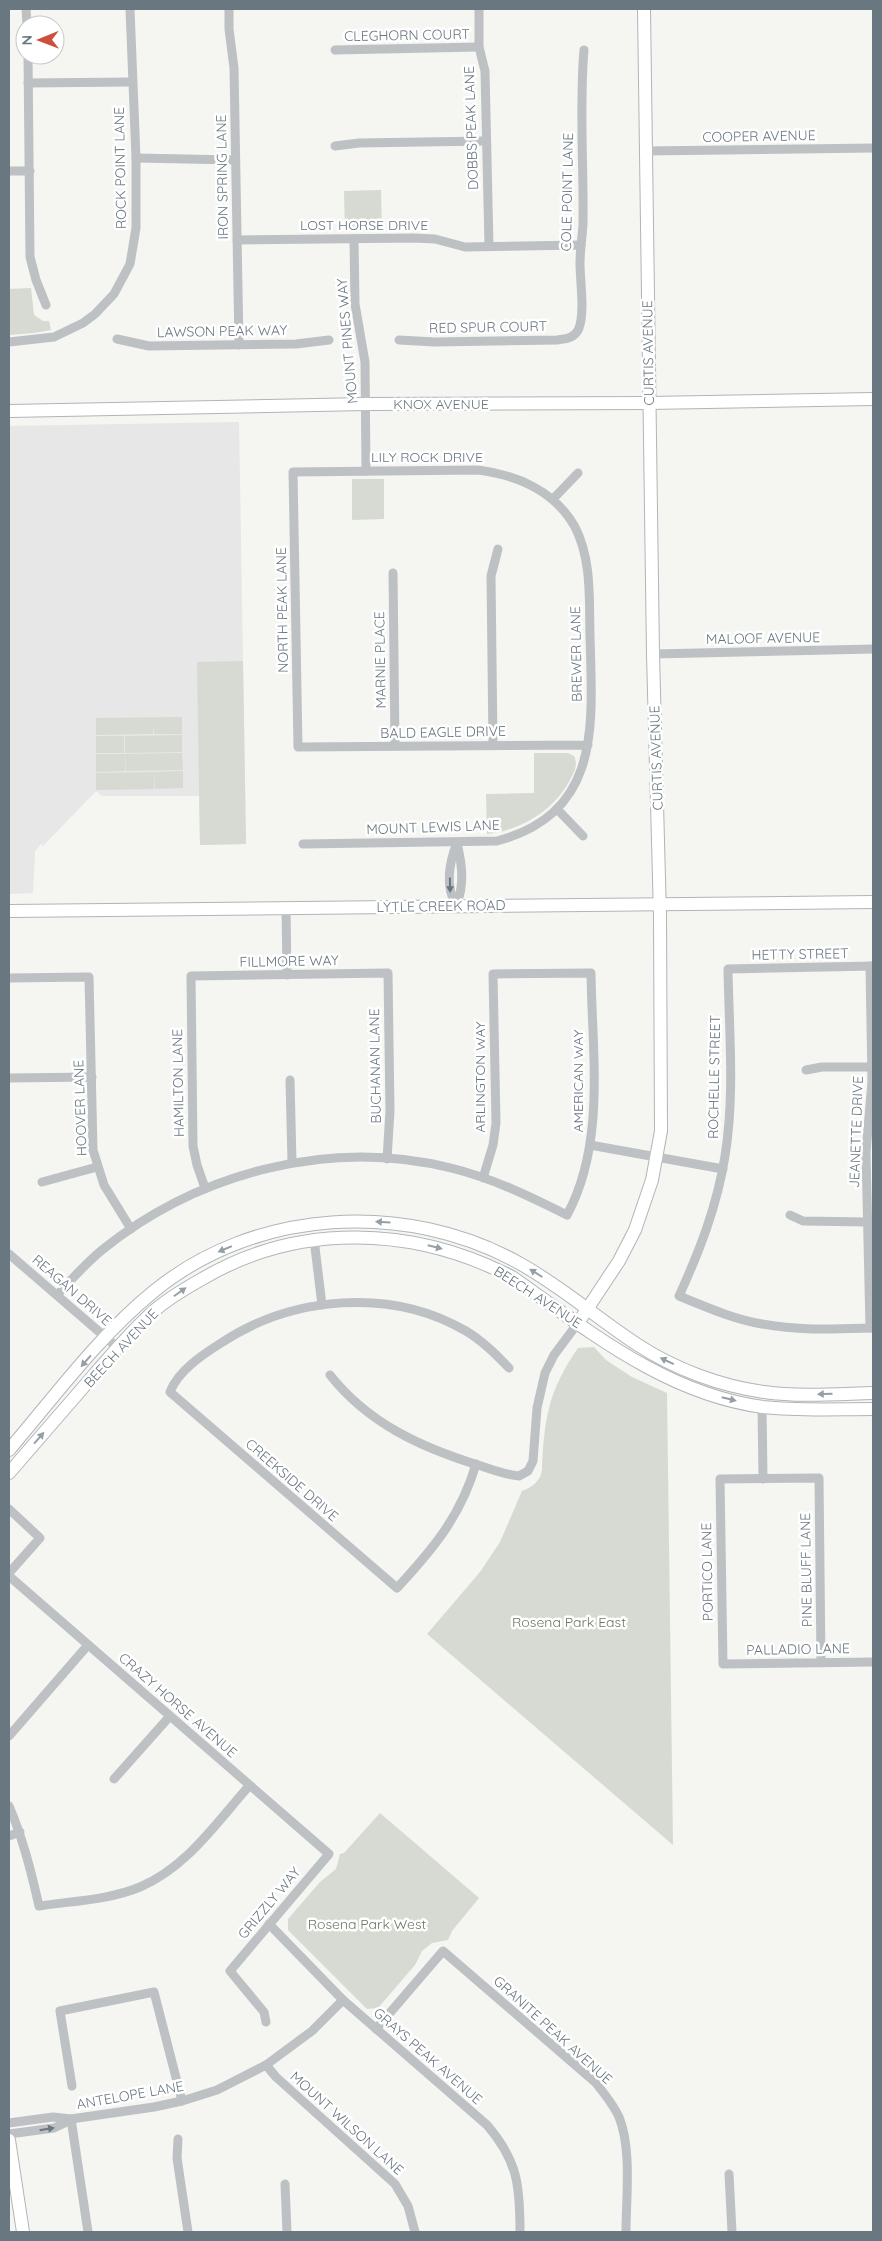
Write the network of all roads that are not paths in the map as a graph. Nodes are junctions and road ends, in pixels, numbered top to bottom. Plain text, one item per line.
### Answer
1 (130, 9) edge
2 (229, 9) edge
3 (478, 9) edge
4 (644, 9) edge
5 (479, 47) junction
6 (335, 50) dead end
7 (584, 50) dead end
8 (28, 65) edge
9 (132, 82) junction
10 (28, 83) junction
11 (486, 141) junction
12 (336, 146) dead end
13 (873, 148) edge
14 (645, 152) junction
15 (136, 158) junction
16 (235, 160) junction
17 (9, 171) edge
18 (30, 171) junction
19 (354, 239) junction
20 (237, 240) junction
21 (581, 245) junction
22 (489, 246) junction
23 (46, 305) dead end
24 (575, 334) joint
25 (117, 339) dead end
26 (329, 340) dead end
27 (399, 340) dead end
28 (9, 342) edge
29 (239, 345) junction
30 (873, 399) edge
31 (649, 403) junction
32 (366, 404) junction
33 (9, 411) edge
34 (366, 471) junction
35 (293, 472) joint
36 (578, 473) dead end
37 (553, 499) junction
38 (498, 549) dead end
39 (393, 573) dead end
40 (873, 649) edge
41 (653, 654) junction
42 (493, 745) junction
43 (588, 745) junction
44 (395, 746) junction
45 (298, 747) joint
46 (557, 809) junction
47 (583, 836) dead end
48 (457, 842) junction
49 (303, 844) dead end
50 (873, 902) edge
51 (660, 903) junction
52 (456, 906) junction
53 (286, 908) junction
54 (9, 911) edge
55 (871, 966) edge
56 (728, 969) joint
57 (388, 973) joint
58 (591, 974) joint
59 (287, 975) junction
60 (191, 976) joint
61 (9, 978) edge
62 (872, 1067) junction
63 (806, 1070) dead end
64 (92, 1077) junction
65 (9, 1078) edge
66 (290, 1080) dead end
67 (590, 1145) junction
68 (657, 1157) junction
69 (387, 1159) junction
70 (292, 1162) junction
71 (97, 1167) junction
72 (723, 1169) junction
73 (483, 1178) junction
74 (42, 1182) dead end
75 (205, 1188) junction
76 (790, 1216) dead end
77 (868, 1222) junction
78 (131, 1229) junction
79 (314, 1239) junction
80 (9, 1254) edge
81 (57, 1295) junction
82 (322, 1305) junction
83 (588, 1309) junction
84 (578, 1323) junction
85 (872, 1328) edge
86 (106, 1337) junction
87 (118, 1348) junction
88 (509, 1368) dead end
89 (330, 1375) dead end
90 (873, 1394) edge
91 (762, 1406) junction
92 (873, 1409) edge
93 (9, 1450) edge
94 (476, 1464) junction
95 (9, 1473) edge
96 (763, 1479) junction
97 (9, 1509) edge
98 (9, 1574) edge
99 (88, 1645) junction
100 (873, 1662) edge
101 (821, 1663) junction
102 (723, 1664) joint
103 (170, 1716) junction
104 (9, 1736) edge
105 (114, 1779) dead end
106 (249, 1786) junction
107 (9, 1806) edge
108 (20, 1832) junction
109 (9, 1836) edge
110 (329, 1854) joint
111 (269, 1924) junction
112 (343, 2000) junction
113 (266, 2022) dead end
114 (376, 2029) junction
115 (266, 2065) junction
116 (72, 2086) dead end
117 (182, 2101) junction
118 (71, 2119) junction
119 (9, 2124) edge
120 (9, 2134) edge
121 (178, 2139) dead end
122 (9, 2140) edge
123 (729, 2174) dead end
124 (285, 2184) dead end
125 (23, 2232) edge
126 (88, 2232) edge
127 (188, 2232) edge
128 (287, 2232) edge
129 (415, 2232) edge
130 (520, 2232) edge
131 (626, 2232) edge
132 (732, 2232) edge

1 - 9 street, ROCK POINT LANE
2 - 16 street, IRON SPRING LANE
3 - 5 street, DOBBS PEAK LANE
4 - 14 street, CURTIS AVENUE
5 - 6 street, CLEGHORN COURT
5 - 11 street, DOBBS PEAK LANE
7 - 21 street, COLE POINT LANE
8 - 10 street
9 - 10 street
9 - 15 street, ROCK POINT LANE
10 - 18 street
11 - 12 street
11 - 22 street, DOBBS PEAK LANE
13 - 14 street, COOPER AVENUE
14 - 31 street, CURTIS AVENUE
15 - 16 street
15 - 28 street, ROCK POINT LANE
16 - 20 street, IRON SPRING LANE
17 - 18 street
18 - 23 street
19 - 20 street, LOST HORSE DRIVE
19 - 22 street, LOST HORSE DRIVE
19 - 32 street, MOUNT PINES WAY
20 - 29 street, IRON SPRING LANE
21 - 22 street, LOST HORSE DRIVE
21 - 24 street, COLE POINT LANE
24 - 27 street, RED SPUR COURT
25 - 29 street, LAWSON PEAK WAY
26 - 29 street, LAWSON PEAK WAY
30 - 31 street, KNOX AVENUE
31 - 32 street, KNOX AVENUE
31 - 41 street, CURTIS AVENUE
32 - 33 street, KNOX AVENUE
32 - 34 street, MOUNT PINES WAY
34 - 35 street, LILY ROCK DRIVE
34 - 37 street, LILY ROCK DRIVE
35 - 45 street, NORTH PEAK LANE
36 - 37 street
37 - 43 street, BREWER LANE
38 - 42 street
39 - 44 street, MARNIE PLACE
40 - 41 street, MALOOF AVENUE
41 - 51 street, CURTIS AVENUE
42 - 43 street, BALD EAGLE DRIVE
42 - 44 street, BALD EAGLE DRIVE
43 - 46 street, BREWER LANE
44 - 45 street, BALD EAGLE DRIVE
46 - 47 street
46 - 48 street, MOUNT LEWIS LANE
48 - 49 street, MOUNT LEWIS LANE
48 - 52 street
50 - 51 street, LYTLE CREEK ROAD
51 - 52 street, LYTLE CREEK ROAD
51 - 68 street, CURTIS AVENUE
52 - 53 street, LYTLE CREEK ROAD
53 - 54 street, LYTLE CREEK ROAD
53 - 59 street
55 - 56 street, HETTY STREET
55 - 62 street, JEANETTE DRIVE
56 - 72 street, ROCHELLE STREET
57 - 59 street, FILLMORE WAY
57 - 69 street, BUCHANAN LANE
58 - 67 street, AMERICAN WAY
58 - 73 street, ARLINGTON WAY
59 - 60 street, FILLMORE WAY
60 - 75 street, HAMILTON LANE
61 - 64 street, HOOVER LANE
62 - 63 street
62 - 77 street, JEANETTE DRIVE
64 - 65 street
64 - 71 street, HOOVER LANE
66 - 70 street
67 - 68 street
67 - 73 street, AMERICAN WAY
68 - 72 street
68 - 83 street, CURTIS AVENUE
69 - 70 street
69 - 73 street
70 - 75 street
71 - 74 street
71 - 78 street, HOOVER LANE
72 - 85 street, ROCHELLE STREET
75 - 78 street
76 - 77 street
77 - 85 street, JEANETTE DRIVE
78 - 81 street
79 - 82 street
79 -> 84 street, BEECH AVENUE
87 -> 79 street, BEECH AVENUE
80 - 81 street, REAGAN DRIVE
81 - 86 street, REAGAN DRIVE
82 - 88 street
82 - 94 street, CREEKSIDE DRIVE
83 - 84 street, CURTIS AVENUE
83 -> 86 street, BEECH AVENUE
90 -> 83 street, BEECH AVENUE
84 -> 91 street, BEECH AVENUE
84 - 94 street, CURTIS AVENUE
86 - 87 street, REAGAN DRIVE
86 -> 93 street, BEECH AVENUE
95 -> 87 street, BEECH AVENUE
89 - 94 street
91 - 92 street, BEECH AVENUE
91 - 96 street
96 - 101 street, PINE BLUFF LANE
96 - 102 street, PORTICO LANE
97 - 98 street
98 - 99 street, CRAZY HORSE AVENUE
99 - 103 street, CRAZY HORSE AVENUE
99 - 104 street
100 - 101 street, PALLADIO LANE
101 - 102 street, PALLADIO LANE
103 - 105 street
103 - 106 street, CRAZY HORSE AVENUE
106 - 108 street
106 - 110 street, CRAZY HORSE AVENUE
107 - 108 street
108 - 109 street
110 - 111 street, GRIZZLY WAY
111 - 112 street, GRAYS PEAK AVENUE
111 - 113 street, GRIZZLY WAY
112 - 114 street, GRAYS PEAK AVENUE
112 - 115 street, ANTELOPE LANE
114 - 130 street, GRAYS PEAK AVENUE
114 - 131 street, GRANITE PEAK AVENUE
115 - 117 street, ANTELOPE LANE
115 - 129 street, MOUNT WILSON LANE
116 - 117 street
117 - 118 street, ANTELOPE LANE
118 - 119 street, ANTELOPE LANE
120 -> 118 street, ANTELOPE LANE
118 - 126 street
121 - 127 street
122 - 125 street
123 - 132 street
124 - 128 street

